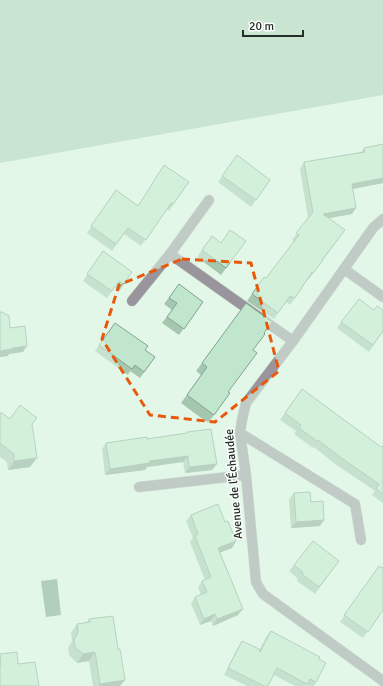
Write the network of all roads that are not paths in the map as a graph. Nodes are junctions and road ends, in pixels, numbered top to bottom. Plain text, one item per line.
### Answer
1 (209, 200) dead end
2 (383, 220) edge
3 (170, 254) junction
4 (344, 269) junction
5 (383, 297) edge
6 (132, 301) dead end
7 (293, 341) junction
8 (240, 433) junction
9 (246, 475) junction
10 (139, 487) dead end
11 (361, 540) dead end
12 (383, 681) edge

1 - 3 street
2 - 4 street, Avenue de l'Échaudée
3 - 6 street
3 - 7 street
4 - 5 street
4 - 7 street, Avenue de l'Échaudée
7 - 8 street, Avenue de l'Échaudée
8 - 9 street, Avenue de l'Échaudée
8 - 11 street
9 - 10 street
9 - 12 street, Avenue de l'Échaudée

